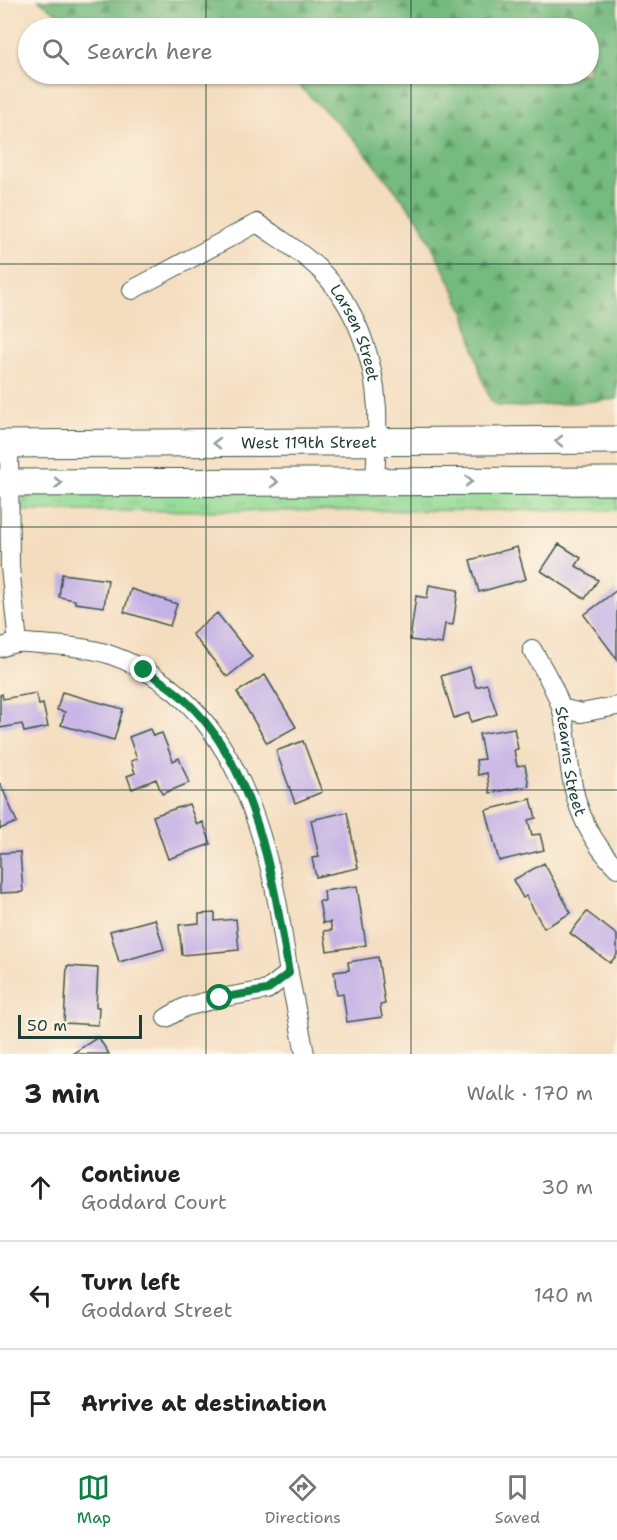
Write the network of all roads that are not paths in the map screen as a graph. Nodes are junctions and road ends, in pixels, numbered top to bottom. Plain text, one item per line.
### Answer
1 (132, 290) dead end
2 (617, 440) edge
3 (377, 442) junction
4 (4, 444) edge
5 (617, 481) edge
6 (375, 482) junction
7 (4, 483) edge
8 (18, 643) junction
9 (0, 648) edge
10 (532, 649) dead end
11 (617, 706) edge
12 (561, 708) junction
13 (617, 868) edge
14 (289, 973) junction
15 (166, 1018) dead end
16 (305, 1054) edge

1 - 3 street, Larsen Street
2 -> 3 main road, West 119th Street
3 -> 4 main road, West 119th Street
3 - 6 street, Larsen Street
4 - 7 street
6 -> 5 main road
7 -> 6 main road
7 - 8 street
8 - 9 street
8 - 14 street
10 - 12 street, Stearns Street
11 - 12 street
12 - 13 street, Stearns Street
14 - 15 street
14 - 16 street

